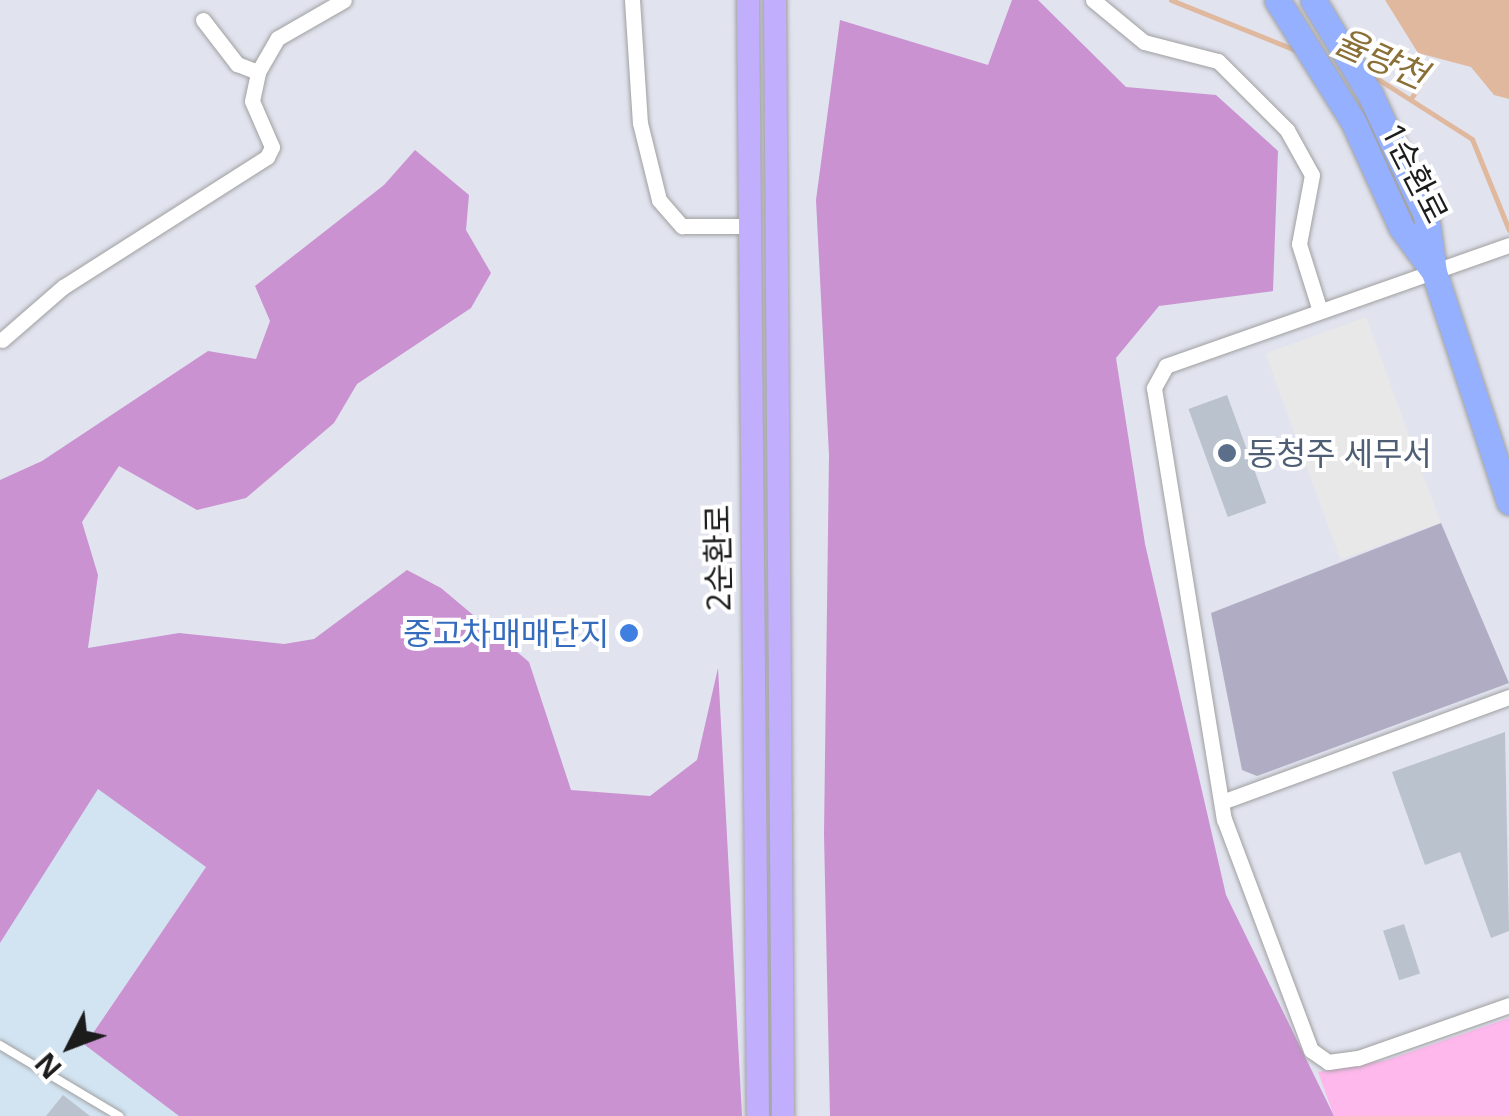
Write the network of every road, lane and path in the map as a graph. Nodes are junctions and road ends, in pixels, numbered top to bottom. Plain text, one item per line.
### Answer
1 (344, 0) edge
2 (632, 0) edge
3 (748, 0) edge
4 (775, 0) edge
5 (1094, 0) edge
6 (1277, 0) edge
7 (1314, 0) edge
8 (203, 20) dead end
9 (258, 72) junction
10 (746, 226) junction
11 (1509, 245) edge
12 (1434, 272) junction
13 (1320, 311) junction
14 (2, 340) edge
15 (1509, 502) edge
16 (1509, 697) edge
17 (1222, 802) junction
18 (1509, 1005) edge
19 (0, 1045) edge
20 (119, 1116) edge
21 (758, 1116) edge
22 (782, 1116) edge

1 - 9 street
2 - 10 street
3 - 10 street, 2순환로
4 - 22 street, 2순환로
5 - 13 street
6 - 12 main road, 1순환로
7 - 12 main road, 1순환로
8 - 9 street
9 - 14 street
10 - 21 street, 2순환로
11 - 12 street
12 - 13 street
12 - 15 main road, 1순환로
13 - 17 street
16 - 17 street
17 - 18 street
19 - 20 lane

